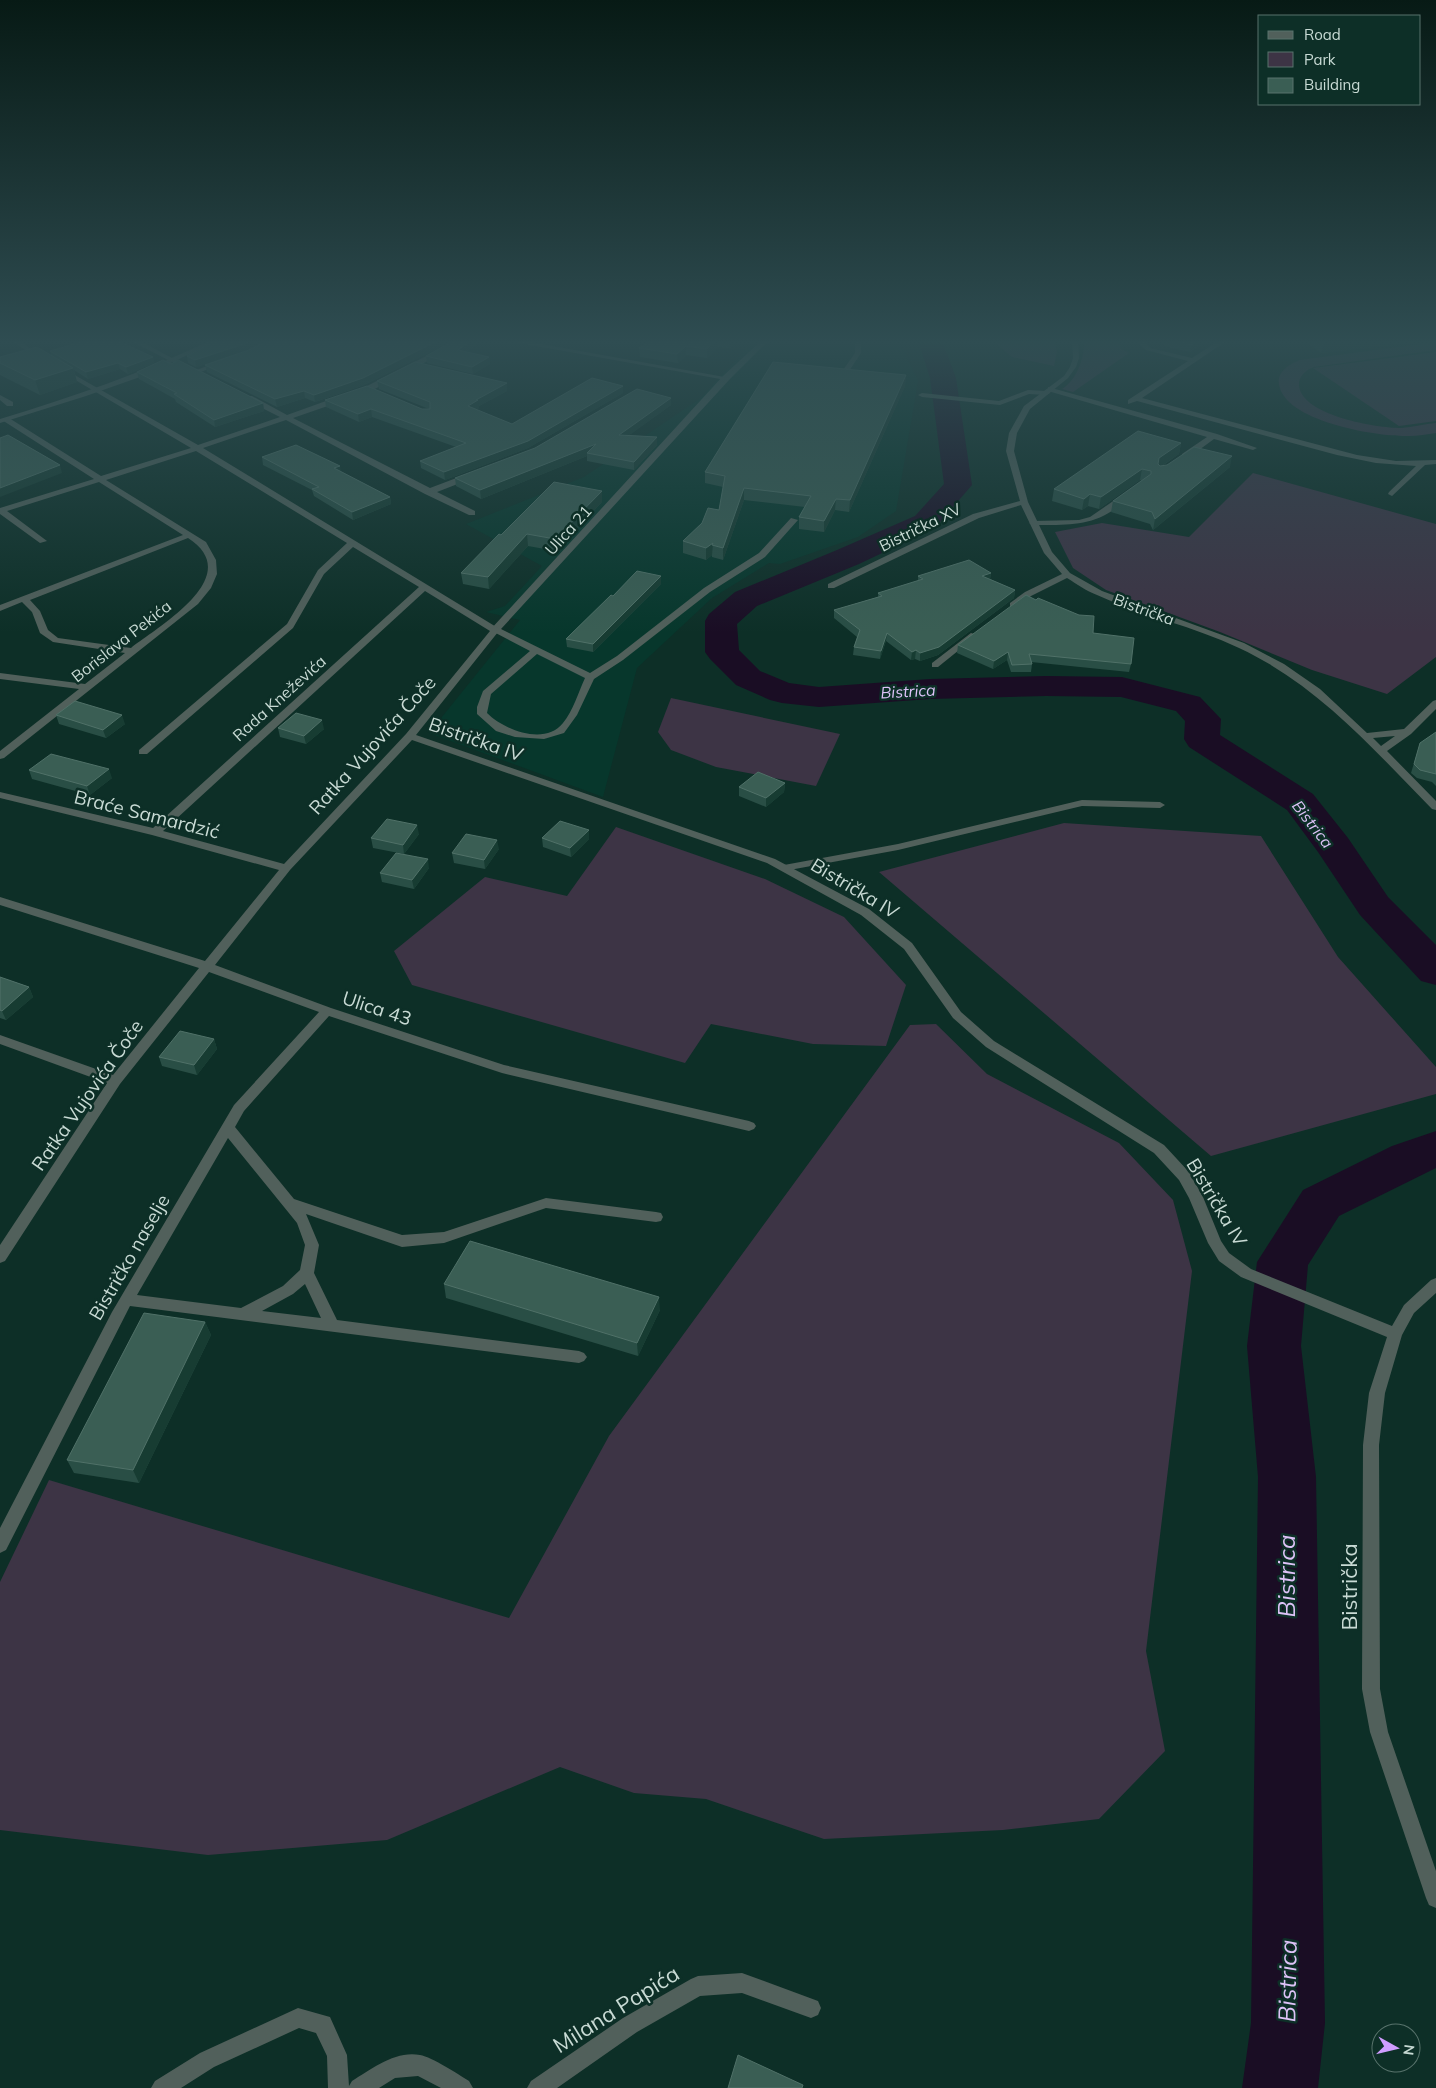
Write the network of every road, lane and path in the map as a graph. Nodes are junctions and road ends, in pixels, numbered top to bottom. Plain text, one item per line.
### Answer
1 (31, 437) edge
2 (178, 437) edge
3 (228, 437) edge
4 (325, 437) edge
5 (672, 437) edge
6 (1012, 437) edge
7 (1212, 437) edge
8 (1219, 437) edge
9 (1279, 437) edge
10 (197, 448) junction
11 (1253, 448) dead end
12 (1436, 462) edge
13 (1176, 463) edge
14 (1422, 464) junction
15 (480, 473) edge
16 (101, 478) junction
17 (428, 492) junction
18 (1129, 494) edge
19 (1392, 494) dead end
20 (1024, 502) junction
21 (1, 511) edge
22 (472, 513) dead end
23 (794, 520) dead end
24 (1033, 523) junction
25 (190, 535) junction
26 (43, 541) dead end
27 (353, 543) junction
28 (1067, 575) junction
29 (831, 586) dead end
30 (424, 587) junction
31 (24, 599) junction
32 (0, 608) edge
33 (1006, 610) edge
34 (495, 630) junction
35 (976, 632) edge
36 (536, 650) junction
37 (130, 651) junction
38 (935, 666) dead end
39 (0, 676) edge
40 (590, 677) junction
41 (87, 687) junction
42 (1436, 703) edge
43 (1407, 732) junction
44 (410, 736) junction
45 (1364, 736) junction
46 (1381, 751) junction
47 (143, 752) dead end
48 (0, 756) edge
49 (0, 796) edge
50 (1160, 806) dead end
51 (1436, 808) edge
52 (155, 832) junction
53 (286, 868) junction
54 (784, 868) junction
55 (0, 901) edge
56 (206, 966) junction
57 (327, 1011) junction
58 (0, 1039) edge
59 (115, 1081) junction
60 (749, 1126) dead end
61 (228, 1128) junction
62 (288, 1203) junction
63 (656, 1217) dead end
64 (0, 1257) edge
65 (307, 1273) junction
66 (1436, 1284) edge
67 (126, 1300) junction
68 (244, 1314) junction
69 (332, 1326) junction
70 (1394, 1334) junction
71 (579, 1357) dead end
72 (0, 1545) edge
73 (1436, 1898) edge
74 (811, 2008) dead end
75 (162, 2088) edge
76 (338, 2088) edge
77 (358, 2088) edge
78 (462, 2088) edge
79 (538, 2088) edge

1 - 16 street, Borislava Pekića
2 - 10 street
3 - 10 street
4 - 17 street
5 - 34 street, Ulica 21
6 - 20 street, Bistrička
7 - 13 street
8 - 11 street
9 - 14 street
10 - 16 street
10 - 27 street
12 - 14 street
14 - 19 street
15 - 17 street
16 - 21 street
16 - 25 street, Borislava Pekića
17 - 22 street
18 - 24 street
20 - 24 street, Bistrička
20 - 29 street, Bistrička XV
21 - 26 street
23 - 40 street
24 - 28 street, Bistrička
25 - 31 street
25 - 37 street, Borislava Pekića
27 - 30 street
27 - 47 street
28 - 33 street
28 - 45 street, Bistrička
30 - 34 street
30 - 52 street, Rada Kneževića
31 - 32 street
31 - 37 street
34 - 36 street
34 - 44 street, Ratka Vujovića Čoče
35 - 38 street
36 - 40 street
36 - 40 street
37 - 41 street, Borislava Pekića
39 - 41 street
41 - 48 street, Borislava Pekića
42 - 43 street
43 - 45 street
43 - 46 street
44 - 53 street, Ratka Vujovića Čoče
44 - 54 street, Bistrička IV
45 - 46 street, Bistrička
46 - 51 street, Bistrička
49 - 52 street, Braće Samardzić
50 - 54 street
52 - 53 street, Braće Samardzić
53 - 56 street, Ratka Vujovića Čoče
54 - 70 street, Bistrička IV
55 - 56 street, Ulica 43
56 - 57 street, Ulica 43
56 - 59 street, Ratka Vujovića Čoče
57 - 60 street, Ulica 43
57 - 61 street, Bistričko naselje
58 - 59 street
59 - 64 street, Ratka Vujovića Čoče
61 - 62 street
61 - 67 street, Bistričko naselje
62 - 63 street
62 - 65 street
65 - 68 street
65 - 69 street
66 - 70 street, Bistrička
67 - 68 street
67 - 72 street, Bistričko naselje
68 - 69 street
69 - 71 street
70 - 73 street, Bistrička
74 - 79 street, Milana Papića
75 - 76 street
77 - 78 street

